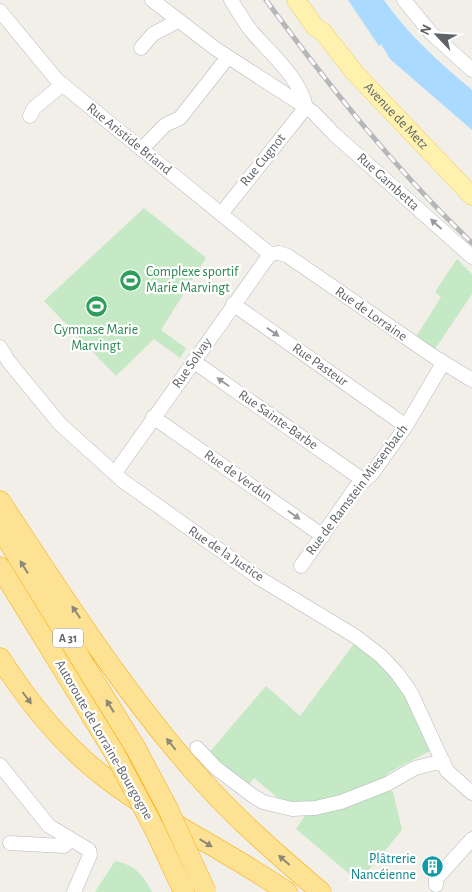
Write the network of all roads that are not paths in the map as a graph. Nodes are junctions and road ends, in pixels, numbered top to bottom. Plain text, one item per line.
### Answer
1 (152, 0) edge
2 (231, 0) edge
3 (296, 0) edge
4 (308, 0) edge
5 (404, 0) edge
6 (0, 11) edge
7 (178, 21) junction
8 (323, 32) junction
9 (142, 48) dead end
10 (228, 57) junction
11 (472, 70) edge
12 (62, 85) junction
13 (306, 107) junction
14 (30, 116) dead end
15 (142, 149) junction
16 (472, 196) edge
17 (221, 214) junction
18 (270, 254) junction
19 (472, 257) edge
20 (233, 304) junction
21 (0, 347) edge
22 (193, 361) junction
23 (443, 363) junction
24 (472, 380) edge
25 (153, 417) junction
26 (406, 426) junction
27 (114, 473) junction
28 (363, 480) junction
29 (0, 500) edge
30 (0, 528) edge
31 (323, 536) junction
32 (301, 566) dead end
33 (0, 567) edge
34 (0, 658) edge
35 (198, 748) dead end
36 (443, 761) junction
37 (0, 765) edge
38 (472, 793) edge
39 (472, 839) edge
40 (71, 840) junction
41 (10, 842) dead end
42 (436, 885) dead end
43 (74, 892) edge
44 (184, 892) edge
45 (206, 892) edge
46 (287, 892) edge
47 (321, 892) edge

1 - 7 street
2 - 13 street
3 - 8 main road, Avenue de Metz
4 - 8 main road, Avenue de Metz
5 - 11 street
6 - 12 street, Rue Aristide Briand
7 - 9 street
7 - 10 street
8 - 16 main road, Avenue de Metz
10 - 13 street
10 - 15 street
12 - 14 street
12 - 15 street, Rue Aristide Briand
13 - 17 street, Rue Cugnot
19 -> 13 street, Rue Gambetta
15 - 17 street, Rue Aristide Briand
17 - 18 street, Rue Aristide Briand
18 - 20 street, Rue Solvay
18 - 23 street, Rue de Lorraine
20 - 22 street, Rue Solvay
20 -> 26 street, Rue Pasteur
21 - 27 street, Rue de la Justice
22 - 25 street, Rue Solvay
28 -> 22 street, Rue Sainte-Barbe
23 - 24 street, Rue de Lorraine
23 - 26 street, Rue de Ramstein Miesenbach
25 - 27 street, Rue Solvay
25 -> 31 street, Rue de Verdun
26 - 28 street, Rue de Ramstein Miesenbach
27 - 36 street, Rue de la Justice
28 - 31 street, Rue de Ramstein Miesenbach
47 -> 29 highway
45 -> 30 highway, Autoroute de Lorraine-Bourgogne / A 31, bridge
31 - 32 street, Rue de Ramstein Miesenbach
33 - 44 highway, Autoroute de Lorraine-Bourgogne / A 31, bridge
34 -> 46 highway
35 - 36 street
36 - 38 street, Rue de la Justice
37 - 40 street
39 - 42 street
40 - 41 street
40 - 43 street

